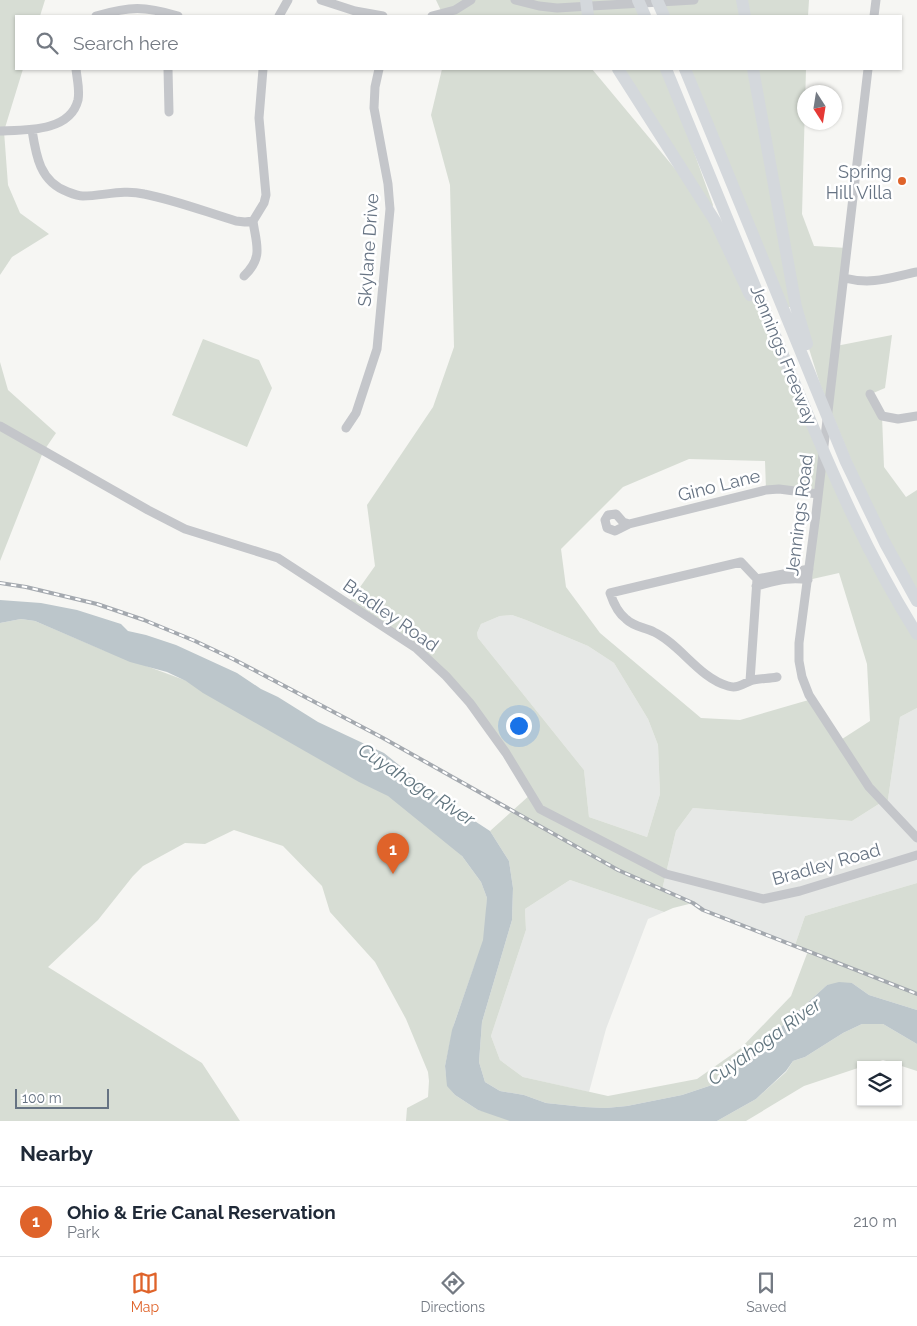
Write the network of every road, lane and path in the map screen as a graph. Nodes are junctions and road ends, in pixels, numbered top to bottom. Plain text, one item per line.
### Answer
1 (288, 0) edge
2 (321, 0) edge
3 (471, 0) edge
4 (515, 0) edge
5 (638, 0) edge
6 (657, 0) edge
7 (687, 0) edge
8 (694, 0) edge
9 (742, 0) edge
10 (876, 0) edge
11 (341, 3) edge
12 (587, 8) edge
13 (101, 15) edge
14 (175, 15) edge
15 (280, 15) edge
16 (380, 15) edge
17 (436, 15) edge
18 (645, 15) edge
19 (664, 15) edge
20 (745, 15) edge
21 (874, 15) edge
22 (76, 70) edge
23 (168, 70) edge
24 (263, 70) edge
25 (379, 70) edge
26 (619, 70) edge
27 (666, 70) edge
28 (685, 70) edge
29 (753, 70) edge
30 (868, 70) edge
31 (169, 112) dead end
32 (32, 130) junction
33 (0, 131) edge
34 (252, 221) junction
35 (917, 272) edge
36 (244, 276) dead end
37 (844, 278) junction
38 (777, 342) junction
39 (870, 394) dead end
40 (917, 416) edge
41 (832, 423) junction
42 (0, 426) edge
43 (346, 428) dead end
44 (819, 491) junction
45 (629, 524) dead end
46 (809, 569) junction
47 (808, 580) junction
48 (757, 583) junction
49 (917, 601) edge
50 (917, 634) edge
51 (776, 677) dead end
52 (750, 681) junction
53 (917, 838) edge
54 (917, 855) edge

1 - 15 street
2 - 11 street
3 - 17 street
4 - 12 street
5 - 18 highway
6 - 19 highway
7 - 8 street
7 - 12 street
9 - 20 highway
10 - 21 street
11 - 16 street
13 - 14 street
22 - 32 street
23 - 31 street
24 - 34 street
25 - 43 street, Skylane Drive
26 - 38 highway
27 - 38 highway, Jennings Freeway
28 - 41 highway, Jennings Freeway
29 - 41 highway
30 - 37 street, Jennings Road
32 - 33 street
32 - 34 street
34 - 36 street
35 - 37 street
37 - 44 street, Jennings Road
38 - 50 highway, Jennings Freeway
39 - 40 street
41 - 49 highway, Jennings Freeway
42 - 54 street, Bradley Road
44 - 45 street, Gino Lane
44 - 46 street, Jennings Road
46 - 47 street, Jennings Road
46 - 48 street
47 - 48 street
47 - 53 street, Jennings Road
48 - 52 street
48 - 52 street
51 - 52 street

